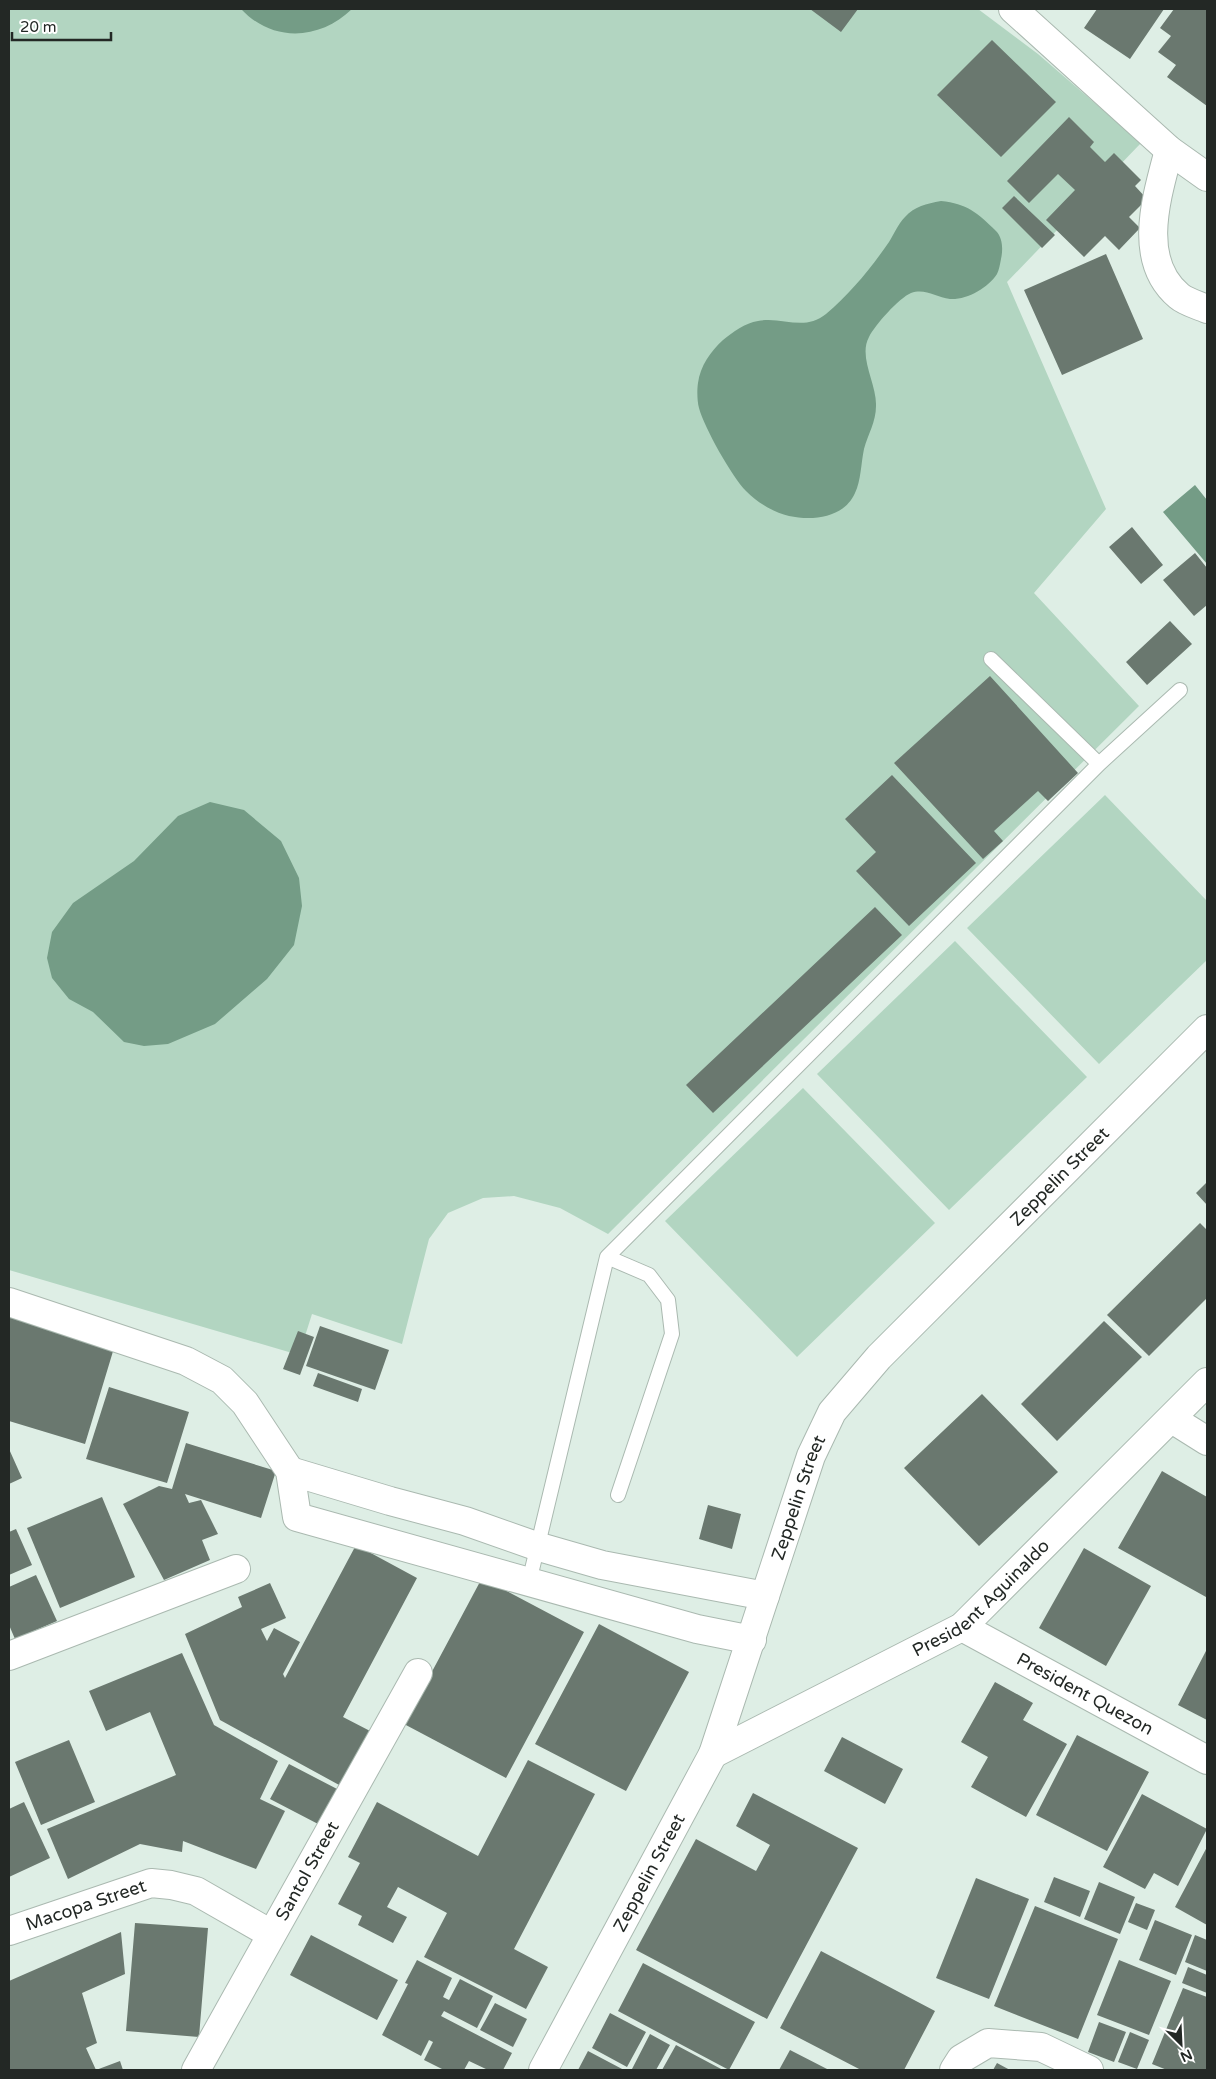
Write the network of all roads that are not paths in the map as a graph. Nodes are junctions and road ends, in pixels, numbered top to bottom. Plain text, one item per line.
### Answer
1 (1013, 9) edge
2 (1169, 150) junction
3 (1207, 177) edge
4 (1207, 309) edge
5 (992, 659) dead end
6 (1180, 690) dead end
7 (1099, 764) junction
8 (1207, 1029) edge
9 (607, 1257) junction
10 (9, 1302) edge
11 (1207, 1382) edge
12 (1172, 1420) junction
13 (1207, 1441) edge
14 (290, 1471) junction
15 (618, 1495) dead end
16 (536, 1546) junction
17 (236, 1568) dead end
18 (529, 1582) junction
19 (765, 1596) junction
20 (962, 1627) junction
21 (752, 1640) junction
22 (9, 1656) edge
23 (418, 1674) dead end
24 (713, 1754) junction
25 (1207, 1760) edge
26 (9, 1931) edge
27 (271, 1934) junction
28 (958, 2064) edge
29 (196, 2070) edge
30 (543, 2070) edge
31 (1089, 2070) edge

1 - 2 street
2 - 3 street
2 - 4 street
5 - 7 lane
6 - 7 lane
7 - 9 lane
8 - 19 street, Zeppelin Street
9 - 15 lane
9 - 16 lane
10 - 14 street
11 - 12 street, President Aguinaldo
12 - 13 street
12 - 20 street, President Aguinaldo
14 - 16 street
14 - 18 street
16 - 18 lane
16 - 19 street
17 - 22 street
18 - 21 street
19 - 21 street, Zeppelin Street
20 - 24 street, President Aguinaldo
20 - 25 street, President Quezon
21 - 24 street, Zeppelin Street
23 - 27 street, Santol Street
24 - 30 street, Zeppelin Street
26 - 27 street, Macopa Street
27 - 29 street, Santol Street
28 - 31 street

